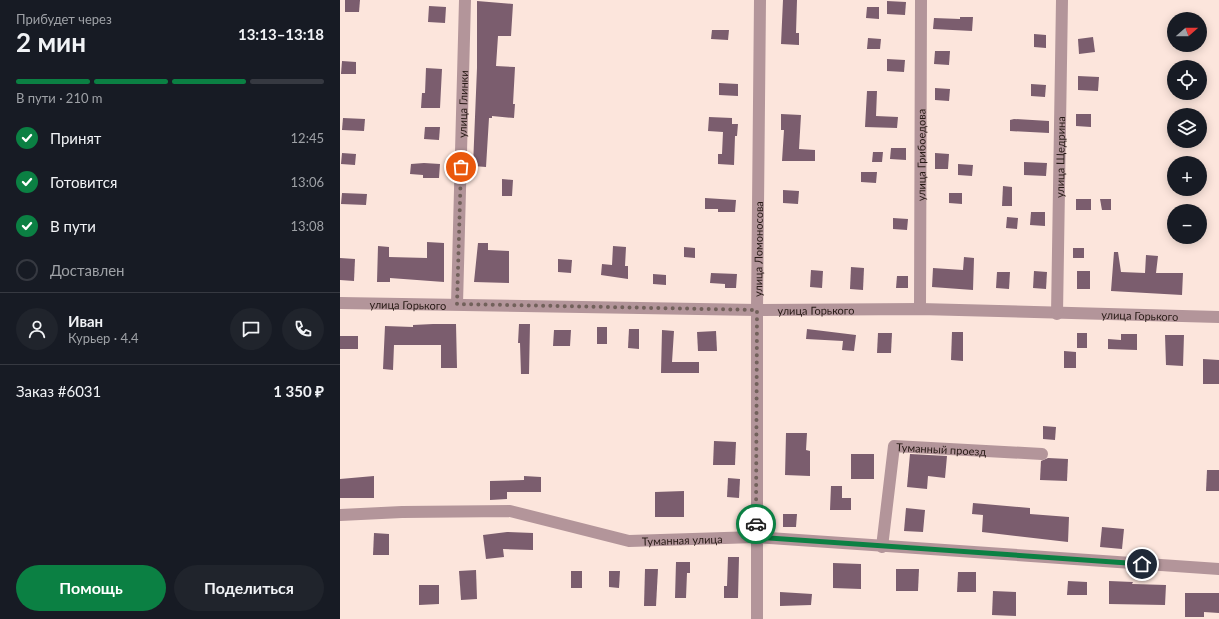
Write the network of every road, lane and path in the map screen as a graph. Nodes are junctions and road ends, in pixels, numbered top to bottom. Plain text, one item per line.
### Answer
1 (465, 0) edge
2 (760, 0) edge
3 (921, 0) edge
4 (1062, 0) edge
5 (340, 303) edge
6 (457, 304) junction
7 (920, 309) junction
8 (757, 310) junction
9 (1057, 314) junction
10 (1219, 317) edge
11 (1042, 454) dead end
12 (340, 515) edge
13 (756, 537) junction
14 (882, 547) junction
15 (1219, 569) edge
16 (757, 619) edge

1 - 6 street, улица Глинки
2 - 8 street, улица Ломоносова
3 - 7 street, улица Грибоедова
4 - 9 street, улица Щедрина
5 - 6 street, улица Горького
6 - 8 street, улица Горького
7 - 8 street, улица Горького
7 - 9 street, улица Горького
8 - 13 street, улица Ломоносова
9 - 10 street, улица Горького
11 - 14 street, Туманный проезд
12 - 13 street, Туманная улица
13 - 14 street, Туманная улица
13 - 16 street, улица Ломоносова
14 - 15 street, Туманная улица

